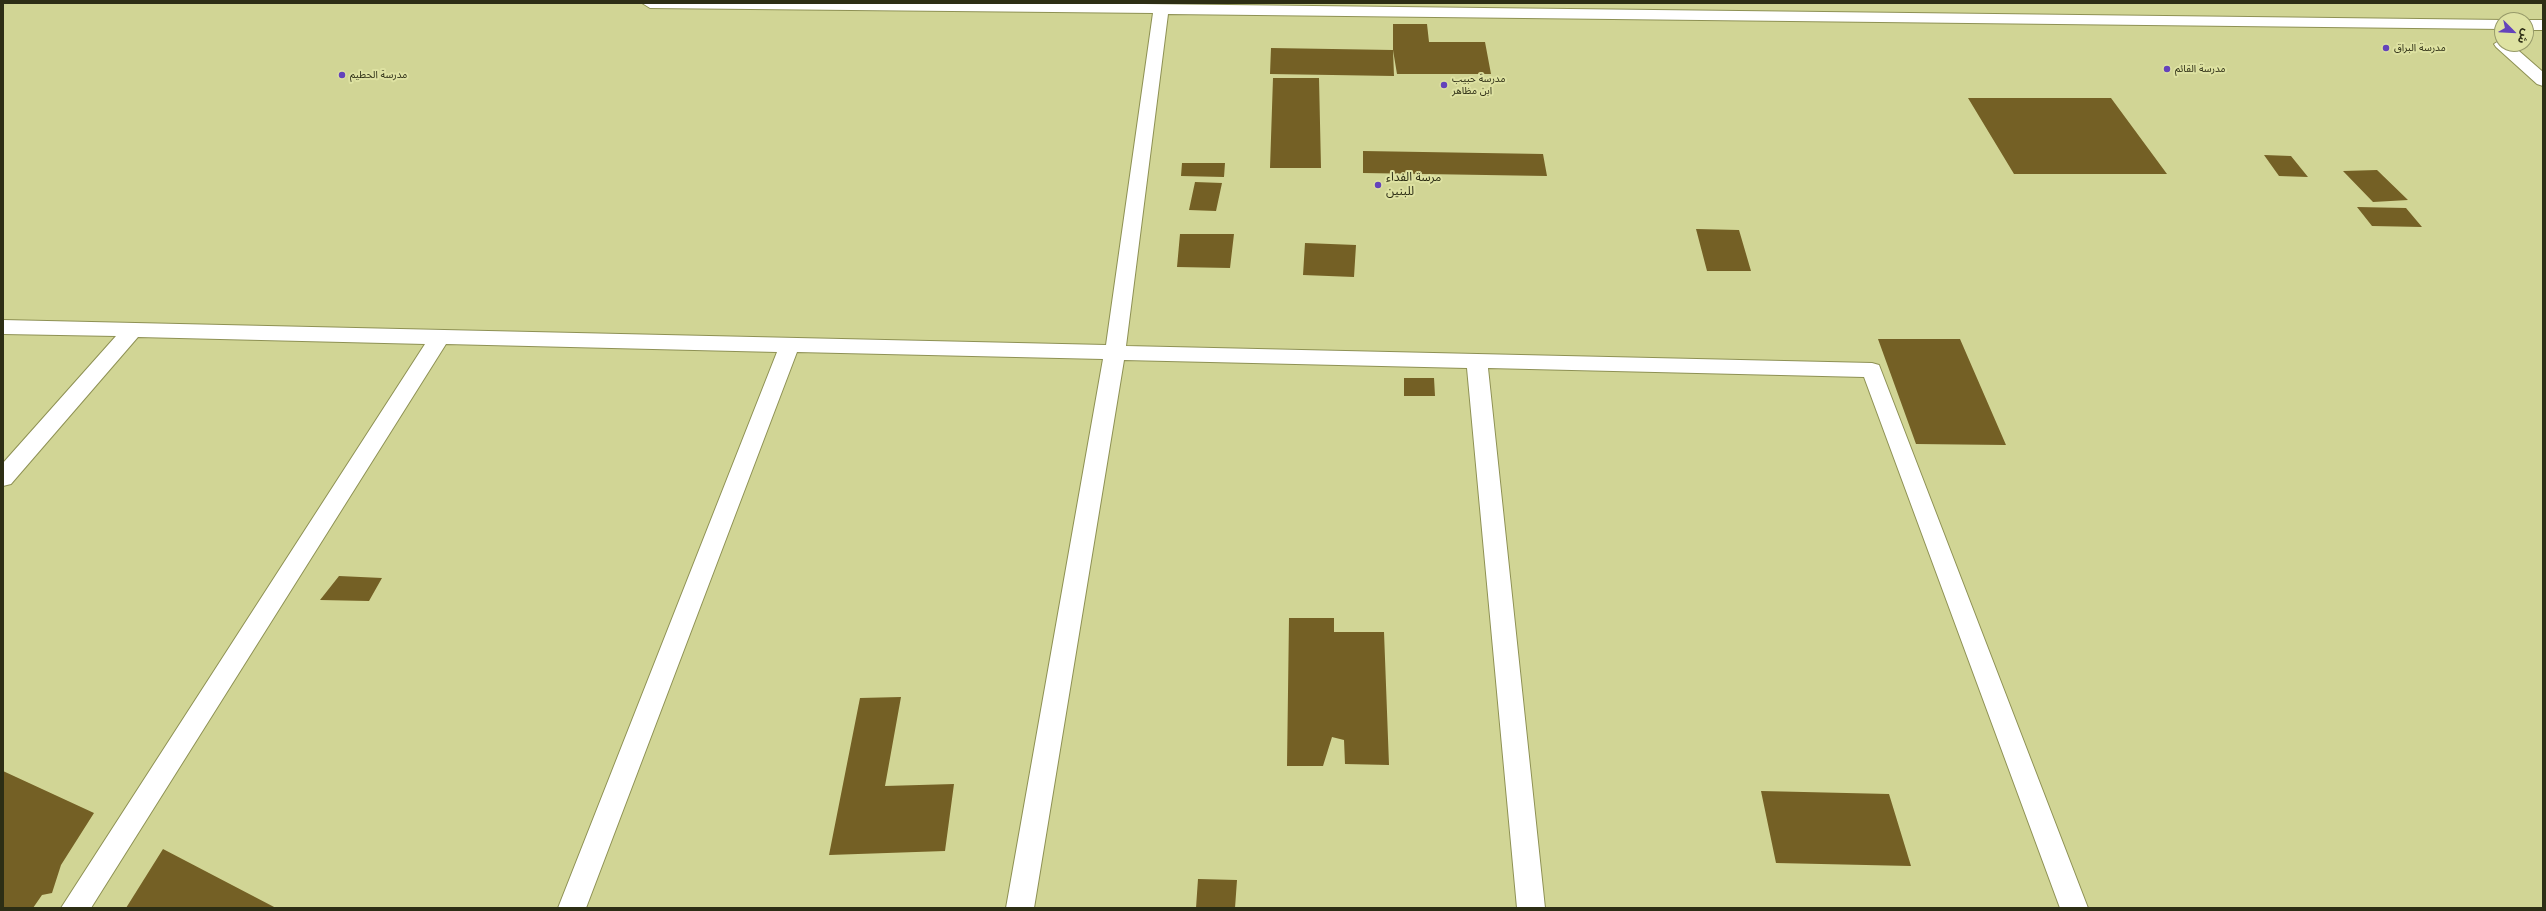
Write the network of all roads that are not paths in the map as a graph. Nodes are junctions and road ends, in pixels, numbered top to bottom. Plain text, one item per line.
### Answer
1 (650, 3) edge
2 (1161, 9) junction
3 (1761, 9) edge
4 (2480, 24) junction
5 (2494, 24) edge
6 (2494, 37) edge
7 (2511, 52) edge
8 (2543, 81) edge
9 (3, 327) edge
10 (133, 330) junction
11 (440, 337) junction
12 (790, 345) junction
13 (1115, 352) junction
14 (1477, 360) junction
15 (3, 478) edge
16 (75, 908) edge
17 (572, 908) edge
18 (1020, 908) edge
19 (1531, 908) edge
20 (2074, 908) edge

1 - 2 street
2 - 3 street
2 - 13 street
3 - 4 street
4 - 5 street
4 - 6 street
7 - 8 street
9 - 10 street
10 - 11 street
10 - 15 street
11 - 12 street
11 - 16 street
12 - 13 street
12 - 17 street
13 - 14 street
13 - 18 street
14 - 19 street
14 - 20 street

